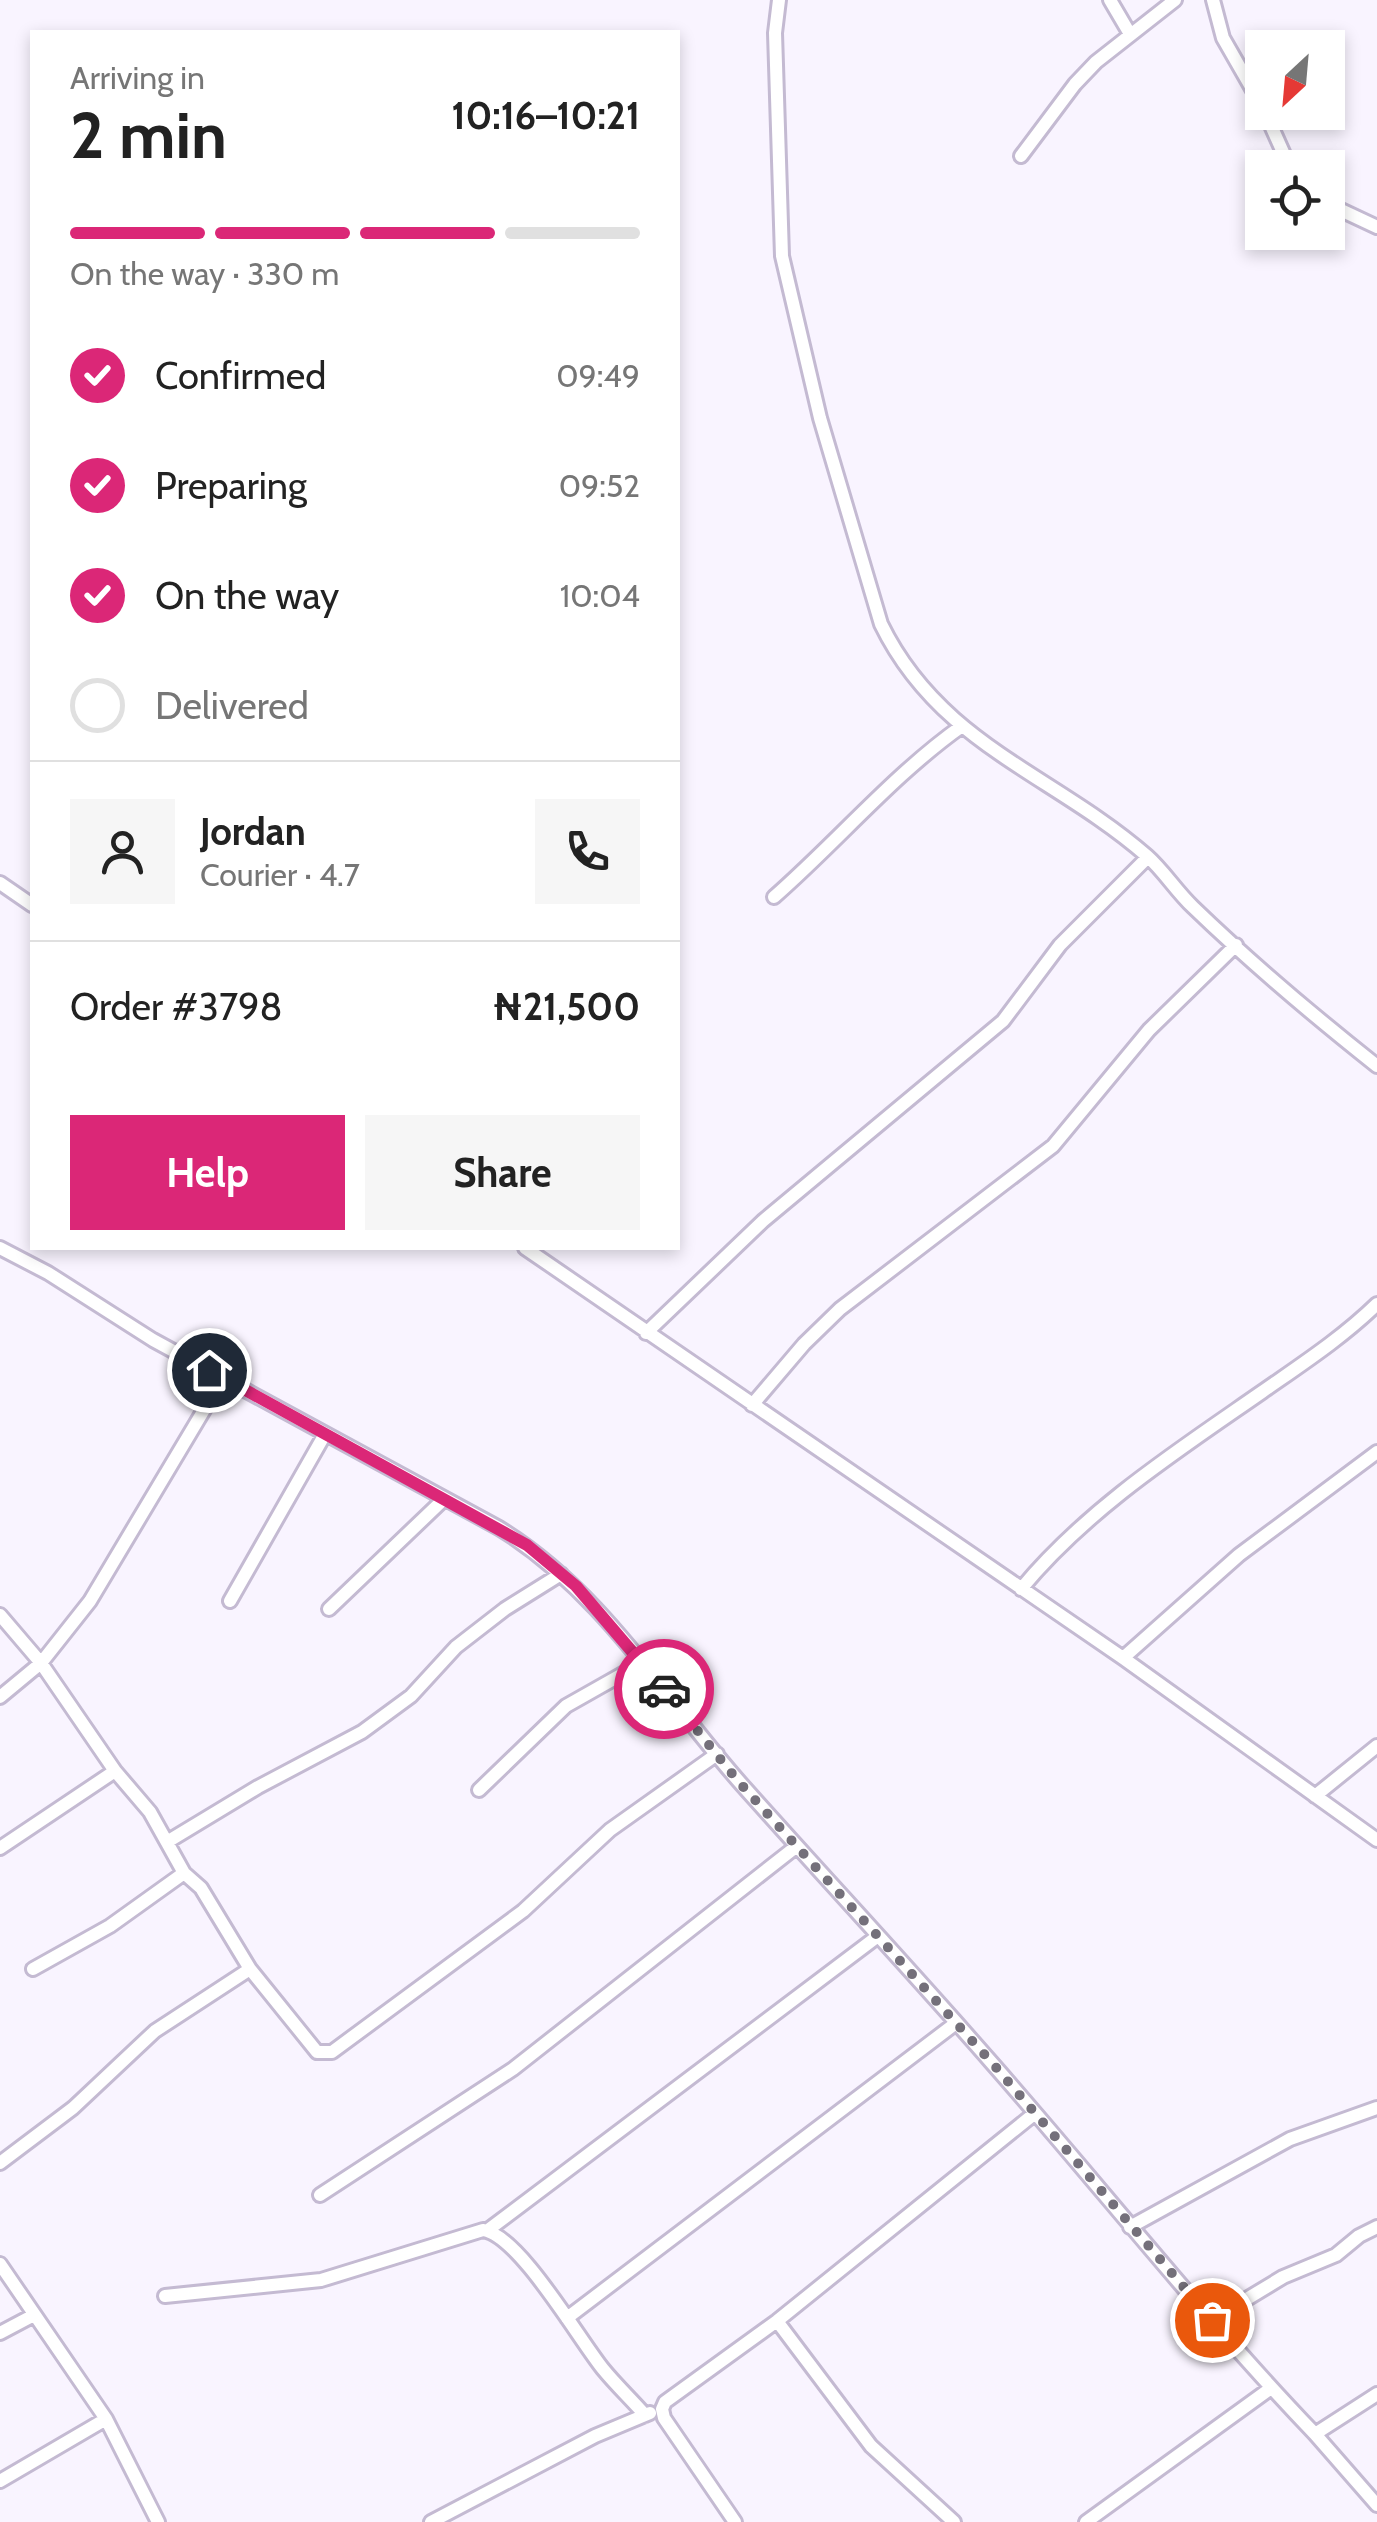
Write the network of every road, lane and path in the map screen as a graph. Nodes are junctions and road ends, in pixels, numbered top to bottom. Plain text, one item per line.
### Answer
1 (779, 0) edge
2 (1110, 0) edge
3 (1175, 0) edge
4 (1213, 0) edge
5 (1130, 34) junction
6 (1245, 75) edge
7 (1021, 156) dead end
8 (1345, 211) edge
9 (1375, 222) edge
10 (962, 726) junction
11 (1148, 857) junction
12 (0, 883) edge
13 (774, 897) dead end
14 (30, 904) edge
15 (1236, 945) junction
16 (1377, 1066) edge
17 (0, 1248) edge
18 (529, 1250) edge
19 (1377, 1304) edge
20 (646, 1332) junction
21 (223, 1378) junction
22 (752, 1405) junction
23 (325, 1434) junction
24 (1377, 1452) edge
25 (443, 1500) junction
26 (561, 1574) junction
27 (1020, 1590) junction
28 (230, 1601) dead end
29 (330, 1609) dead end
30 (0, 1615) edge
31 (1123, 1658) junction
32 (41, 1663) junction
33 (642, 1663) junction
34 (0, 1697) edge
35 (1377, 1746) edge
36 (716, 1754) junction
37 (114, 1771) junction
38 (479, 1790) dead end
39 (1316, 1796) junction
40 (1377, 1840) edge
41 (167, 1842) junction
42 (797, 1846) junction
43 (0, 1848) edge
44 (184, 1874) junction
45 (878, 1936) junction
46 (32, 1969) dead end
47 (250, 1969) junction
48 (956, 2023) junction
49 (1377, 2108) edge
50 (1034, 2114) junction
51 (0, 2163) edge
52 (320, 2195) dead end
53 (1130, 2228) junction
54 (1377, 2228) edge
55 (488, 2230) junction
56 (0, 2264) edge
57 (165, 2296) dead end
58 (34, 2315) junction
59 (567, 2318) junction
60 (776, 2320) junction
61 (1212, 2320) junction
62 (0, 2333) edge
63 (1271, 2388) junction
64 (1377, 2394) edge
65 (662, 2409) junction
66 (645, 2415) junction
67 (106, 2419) junction
68 (1315, 2434) junction
69 (0, 2481) edge
70 (1377, 2505) edge
71 (158, 2522) edge
72 (432, 2522) edge
73 (735, 2522) edge
74 (954, 2522) edge
75 (1086, 2522) edge

1 - 10 street
2 - 5 street
3 - 5 street
4 - 6 street
5 - 7 street
8 - 9 street
10 - 11 street
10 - 13 street
11 - 15 street
11 - 20 street
12 - 14 street
15 - 16 street
15 - 22 street
17 - 21 street
18 - 20 street
19 - 27 street
20 - 22 street
21 - 23 street
21 - 32 street
22 - 27 street
23 - 25 street
23 - 28 street
24 - 31 street
25 - 26 street
25 - 29 street
26 - 33 street
26 - 41 street
27 - 31 street
30 - 32 street
31 - 39 street
32 - 34 street
32 - 37 street
33 - 36 street
33 - 38 street
35 - 39 street
36 - 42 street
36 - 47 street
37 - 41 street
37 - 43 street
39 - 40 street
41 - 44 street
42 - 45 street
42 - 52 street
44 - 46 street
44 - 47 street
45 - 48 street
45 - 55 street
47 - 51 street
48 - 50 street
48 - 59 street
49 - 53 street
50 - 53 street
50 - 60 street
53 - 61 street
54 - 61 street
55 - 57 street
55 - 59 street
56 - 58 street
58 - 62 street
58 - 67 street
59 - 66 street
60 - 65 street
60 - 74 street
61 - 63 street
63 - 68 street
63 - 75 street
64 - 68 street
65 - 66 street
65 - 73 street
66 - 72 street
67 - 69 street
67 - 71 street
68 - 70 street

